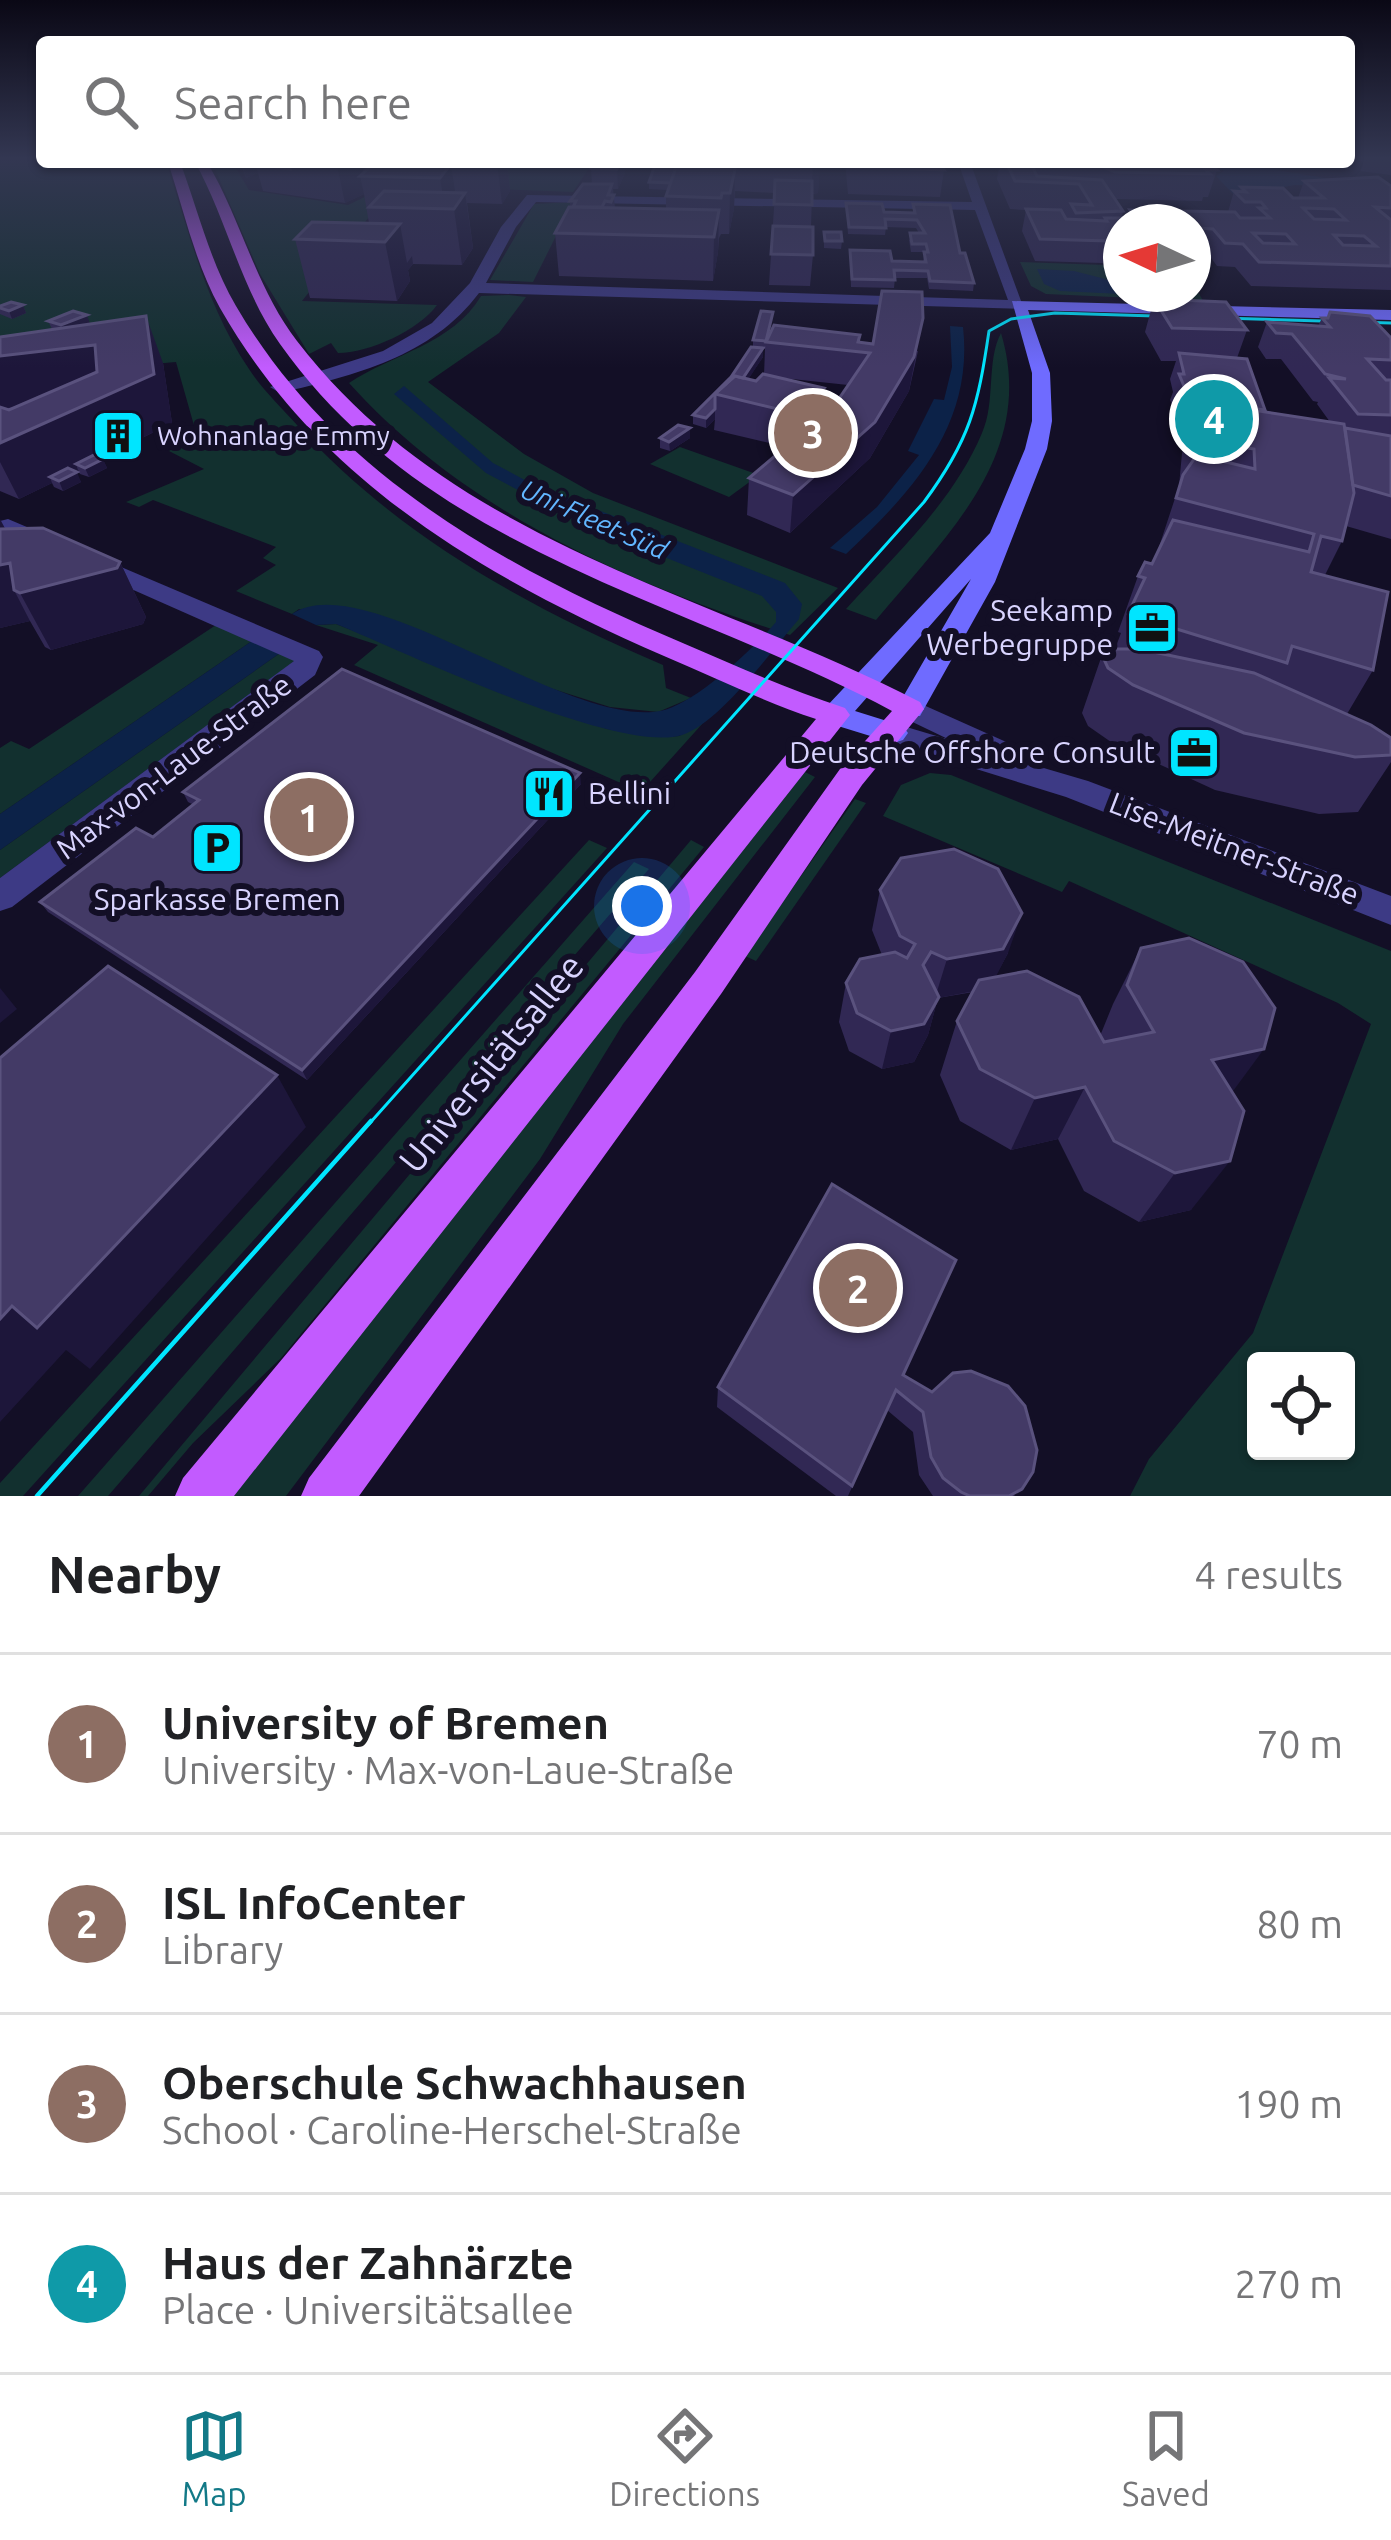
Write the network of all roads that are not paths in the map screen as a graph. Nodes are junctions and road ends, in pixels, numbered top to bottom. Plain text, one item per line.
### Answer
1 (198, 229) edge
2 (230, 229) edge
3 (511, 229) edge
4 (990, 229) edge
5 (475, 288) junction
6 (1018, 304) junction
7 (1391, 315) edge
8 (320, 378) junction
9 (280, 388) junction
10 (4, 527) edge
11 (1001, 532) junction
12 (864, 683) junction
13 (835, 715) junction
14 (901, 721) junction
15 (0, 897) edge
16 (1391, 911) edge
17 (201, 1496) edge
18 (327, 1496) edge

1 - 9 main road
2 - 8 main road
3 - 5 street
4 - 6 street
5 - 6 street
5 - 8 street
6 - 7 street
6 - 11 street, Universitätsallee
8 - 9 street
8 - 12 main road
9 - 13 main road
10 - 15 street, Max-von-Laue-Straße
11 - 12 street, Universitätsallee
11 - 14 street, Universitätsallee
12 - 13 street, Universitätsallee
12 - 14 main road
13 - 14 street
13 - 17 main road, Universitätsallee
14 - 16 street, Lise-Meitner-Straße
14 - 18 main road, Universitätsallee

